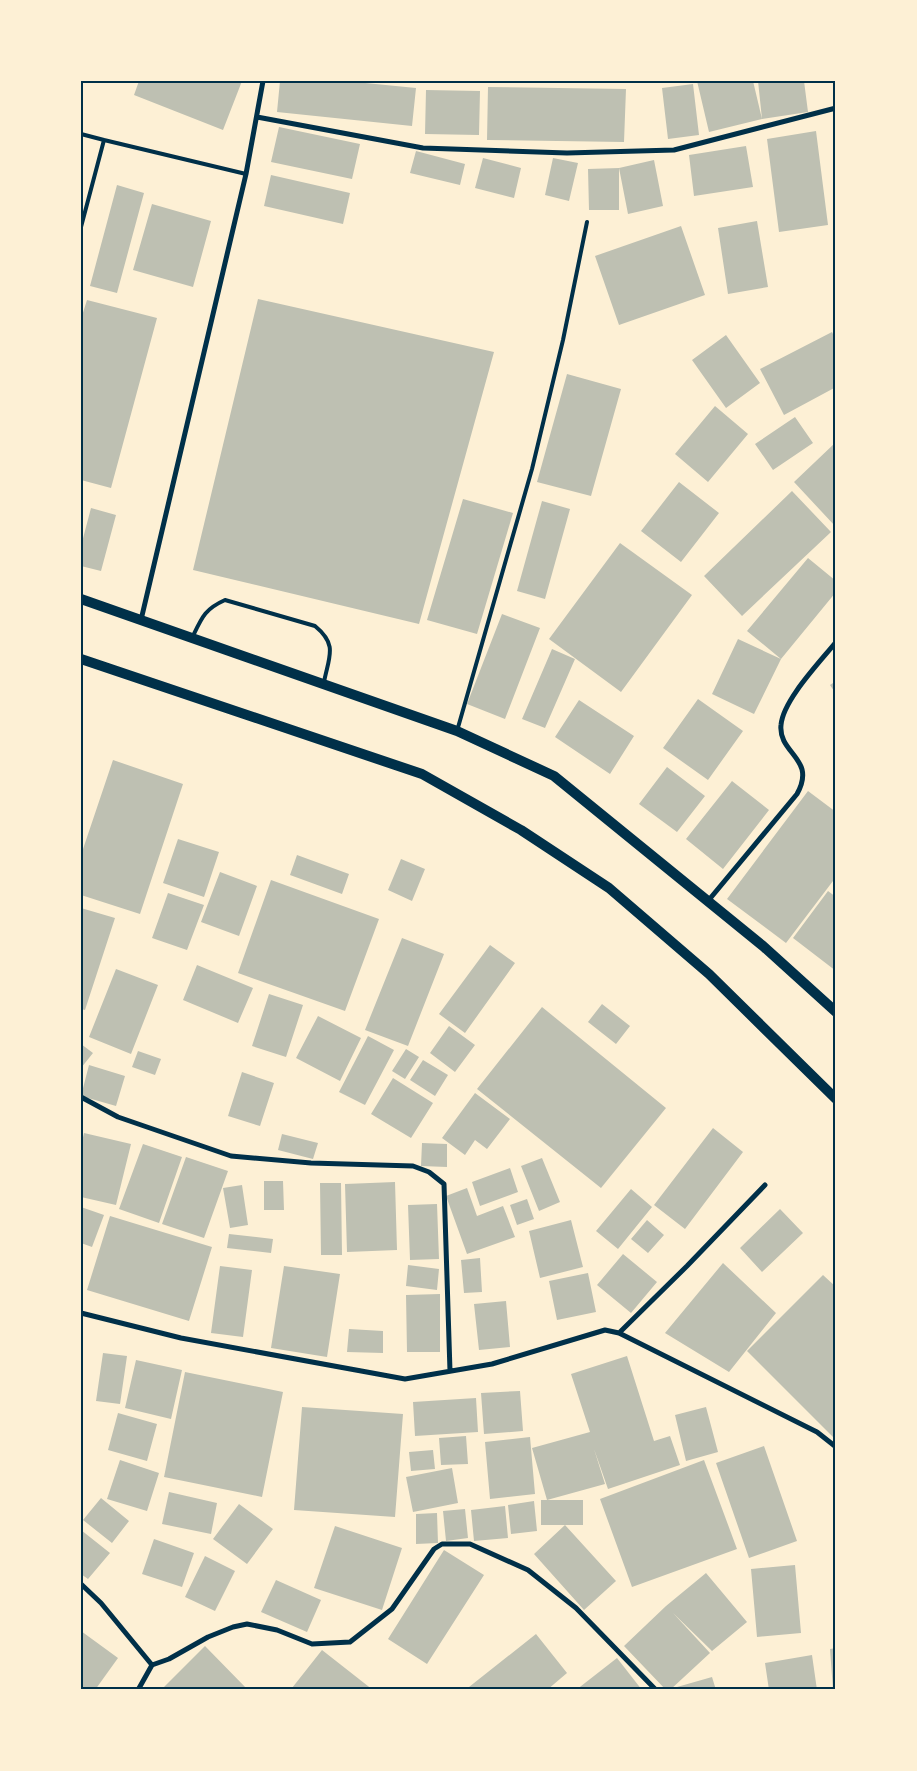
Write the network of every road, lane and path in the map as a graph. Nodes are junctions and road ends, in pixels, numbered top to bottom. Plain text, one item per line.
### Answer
1 (263, 81) edge
2 (836, 108) edge
3 (257, 116) junction
4 (81, 134) edge
5 (104, 140) junction
6 (246, 174) junction
7 (587, 222) dead end
8 (81, 227) edge
9 (81, 599) edge
10 (141, 621) junction
11 (192, 638) junction
12 (836, 642) edge
13 (81, 659) edge
14 (323, 684) junction
15 (457, 731) junction
16 (708, 901) junction
17 (836, 1012) edge
18 (81, 1098) edge
19 (836, 1099) edge
20 (765, 1185) dead end
21 (81, 1313) edge
22 (619, 1333) junction
23 (450, 1371) junction
24 (836, 1447) edge
25 (81, 1584) edge
26 (152, 1666) junction
27 (138, 1690) edge
28 (656, 1690) edge

1 - 3 street
2 - 3 street
3 - 6 street
4 - 5 lane
5 - 6 lane
5 - 8 lane
6 - 10 street
7 - 15 lane
9 - 10 main road
10 - 11 main road
11 - 14 main road
11 - 14 lane
12 - 16 street
13 - 19 main road
14 - 15 main road
15 - 16 main road
16 - 17 main road
18 - 23 street
20 - 22 street
21 - 23 street
22 - 23 street
22 - 24 street
25 - 26 street
26 - 27 street
26 - 28 street

